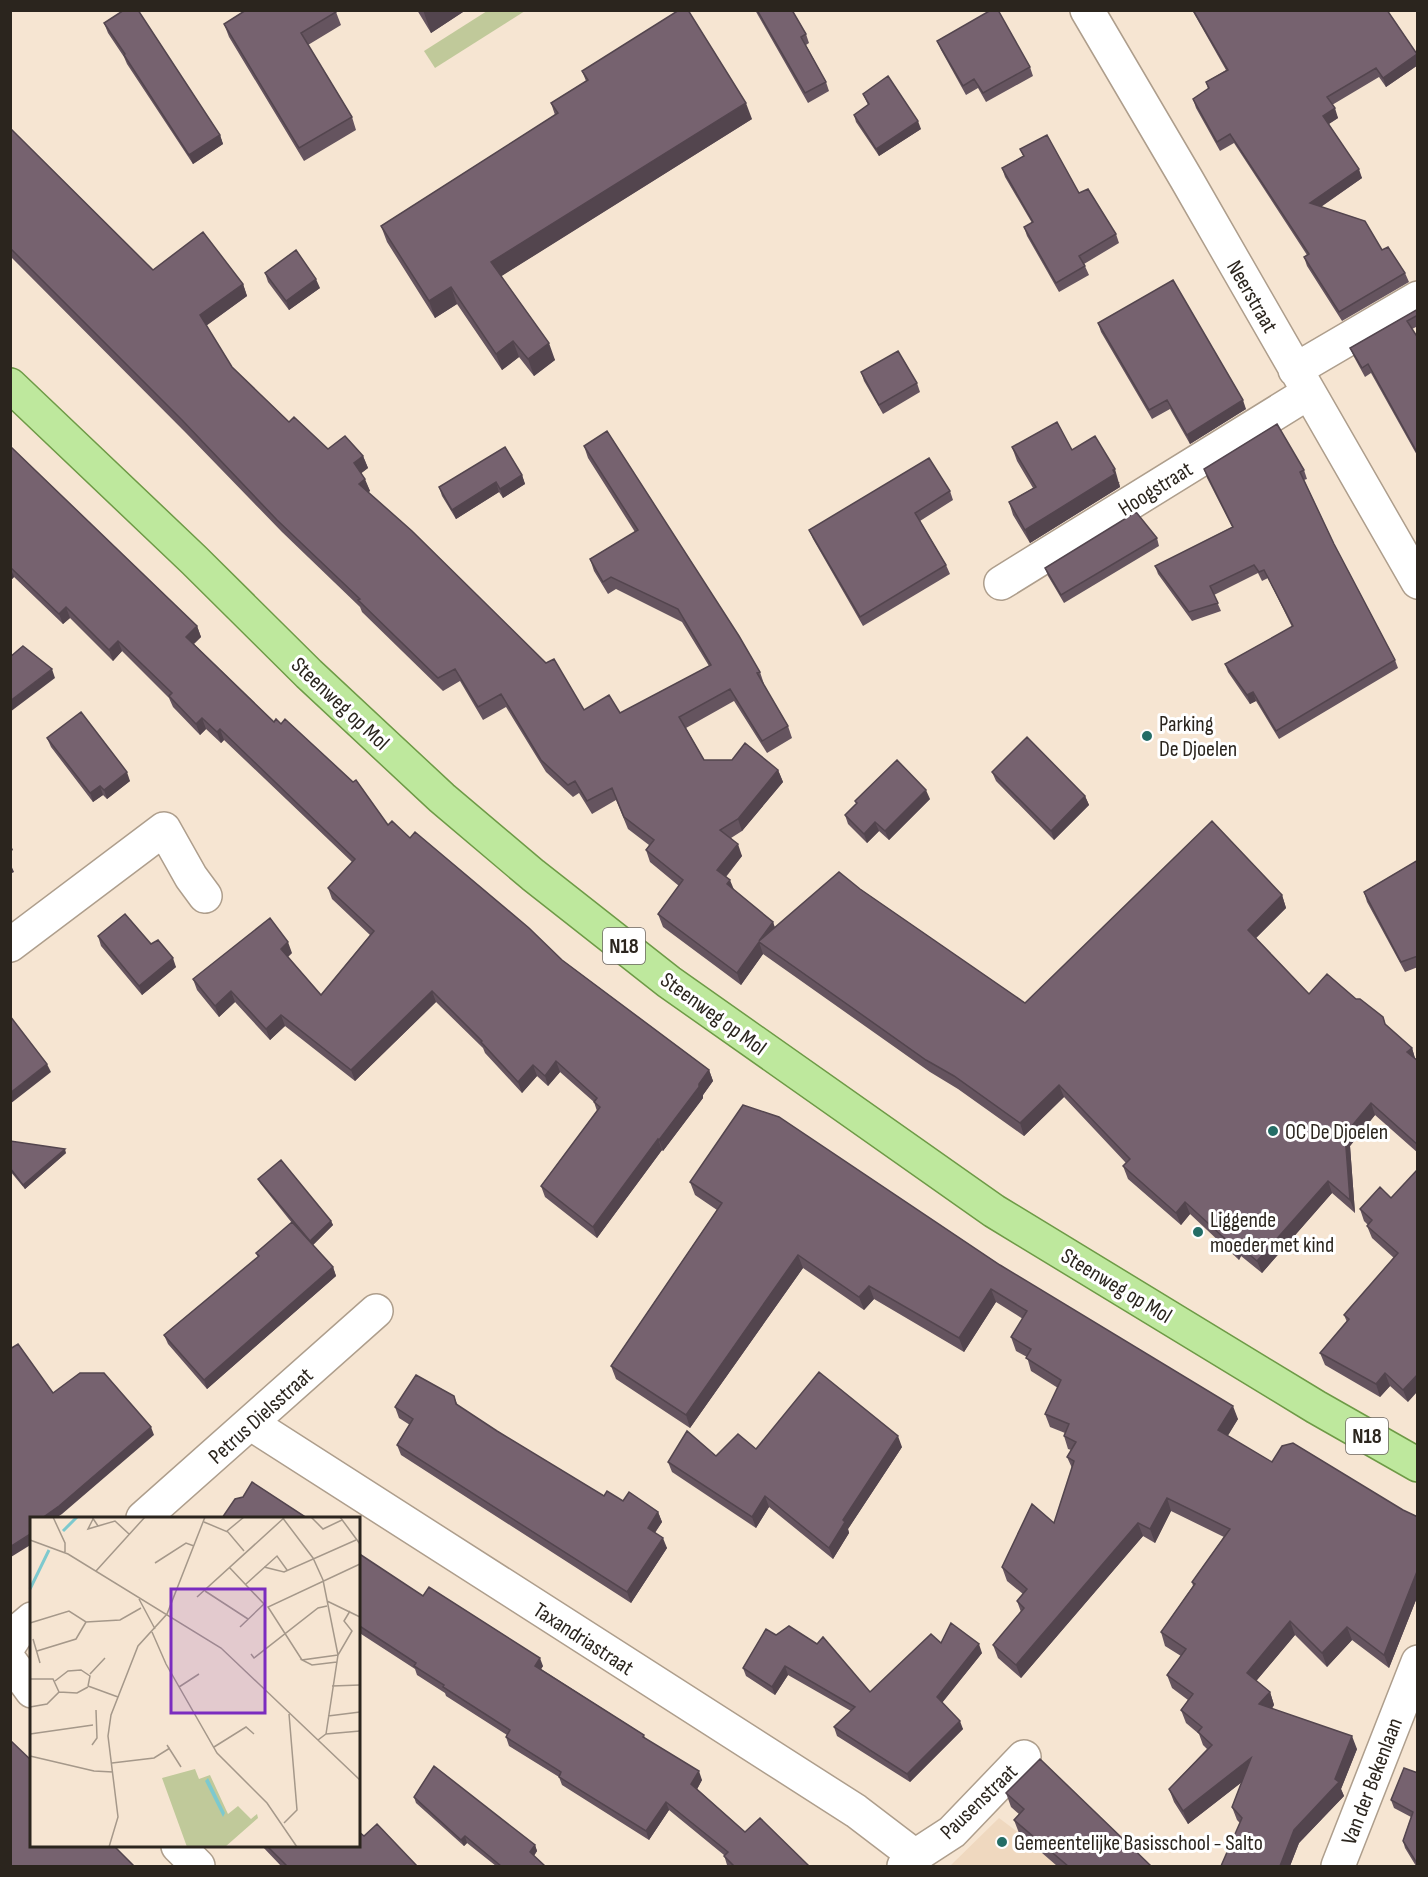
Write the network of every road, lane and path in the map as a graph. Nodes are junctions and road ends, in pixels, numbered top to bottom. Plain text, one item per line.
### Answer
1 (1087, 10) edge
2 (1418, 297) edge
3 (1302, 381) junction
4 (10, 385) edge
5 (1418, 582) edge
6 (1001, 583) dead end
7 (205, 896) dead end
8 (10, 945) edge
9 (376, 1311) dead end
10 (250, 1423) junction
11 (1418, 1465) edge
12 (144, 1517) edge
13 (30, 1621) edge
14 (10, 1644) edge
15 (10, 1661) edge
16 (1418, 1662) edge
17 (30, 1688) edge
18 (1024, 1757) dead end
19 (180, 1847) edge
20 (910, 1861) edge
21 (198, 1866) edge
22 (1338, 1866) edge

1 - 3 street, Neerstraat
2 - 3 street, Hoogstraat
3 - 5 street, Neerstraat
3 - 6 street, Hoogstraat
4 - 11 main road, Steenweg op Mol / N18
7 - 8 street
9 - 10 street, Petrus Dielsstraat
10 - 12 street, Petrus Dielsstraat
10 - 20 street, Taxandriastraat
13 - 14 street
15 - 17 street
16 - 22 street, Van der Bekenlaan
18 - 20 street, Pausenstraat
19 - 21 street

